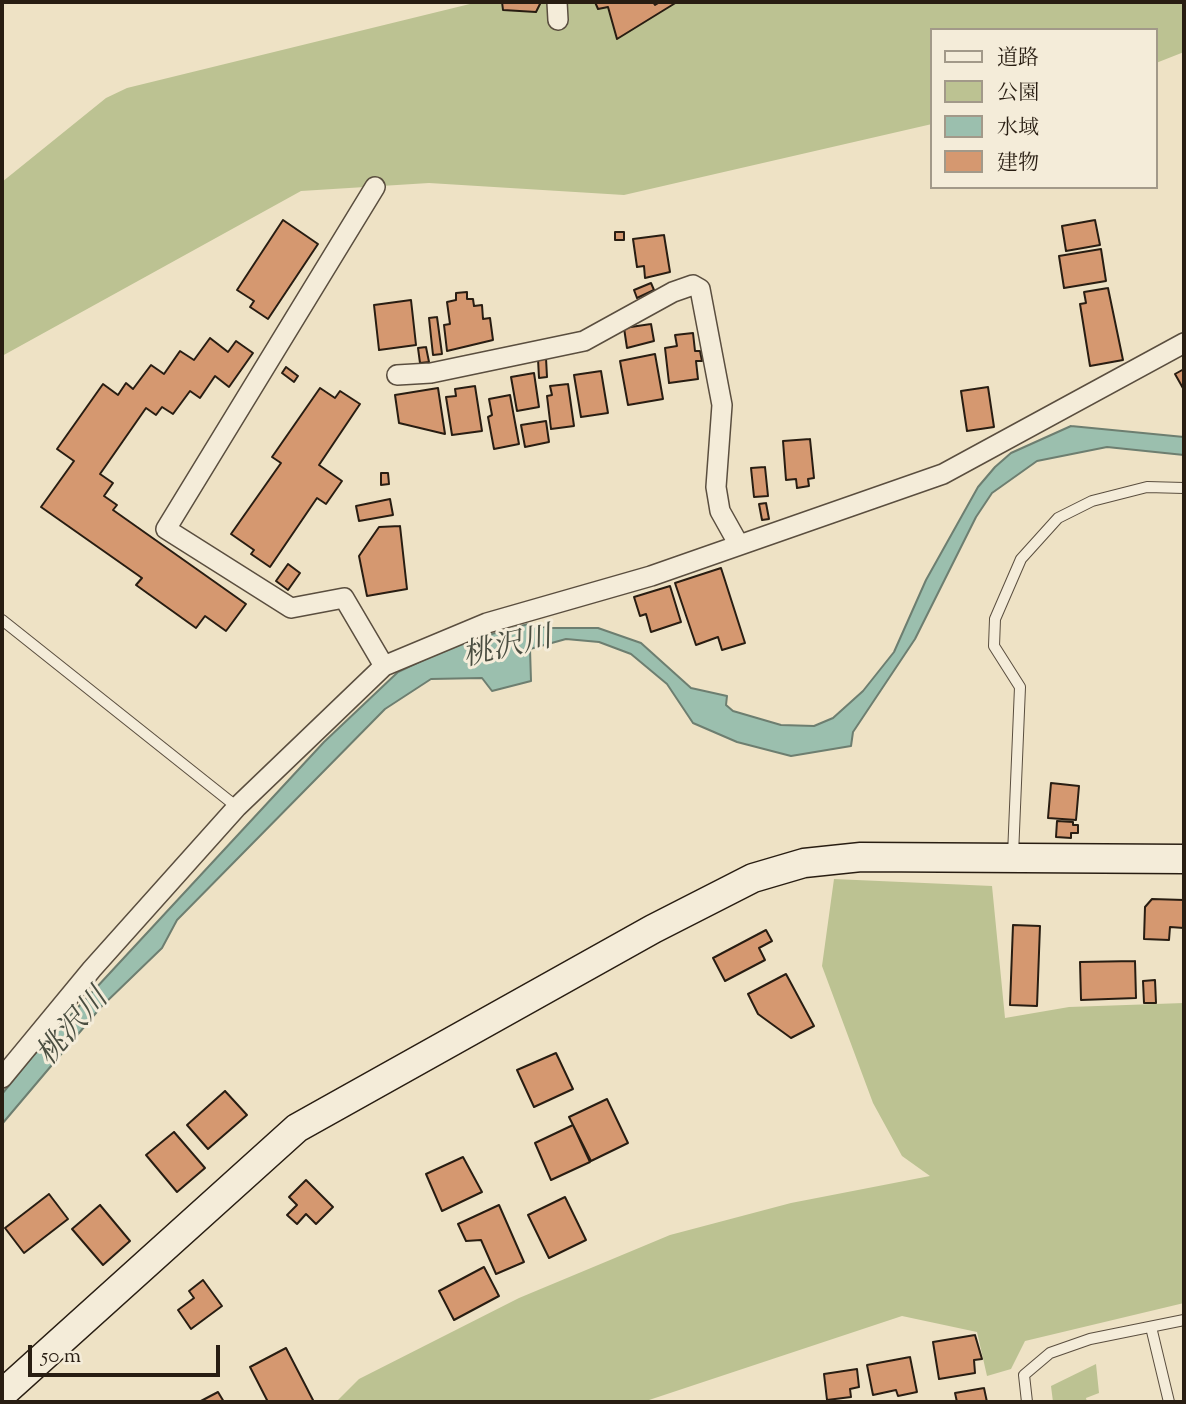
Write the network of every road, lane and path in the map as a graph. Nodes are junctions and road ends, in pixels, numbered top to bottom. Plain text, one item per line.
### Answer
1 (375, 187) dead end
2 (1184, 343) edge
3 (397, 374) dead end
4 (1184, 488) edge
5 (739, 545) junction
6 (2, 620) edge
7 (384, 666) junction
8 (237, 807) junction
9 (1013, 855) junction
10 (1184, 859) edge
11 (2, 1078) edge
12 (1184, 1320) edge
13 (1151, 1327) junction
14 (2, 1394) edge
15 (1027, 1402) edge
16 (1169, 1402) edge

1 - 7 street
2 - 5 street
3 - 5 street
4 - 9 lane
5 - 7 street
6 - 8 lane
7 - 8 street
8 - 11 street
9 - 10 street
9 - 14 street
12 - 13 lane
13 - 15 lane
13 - 16 lane

